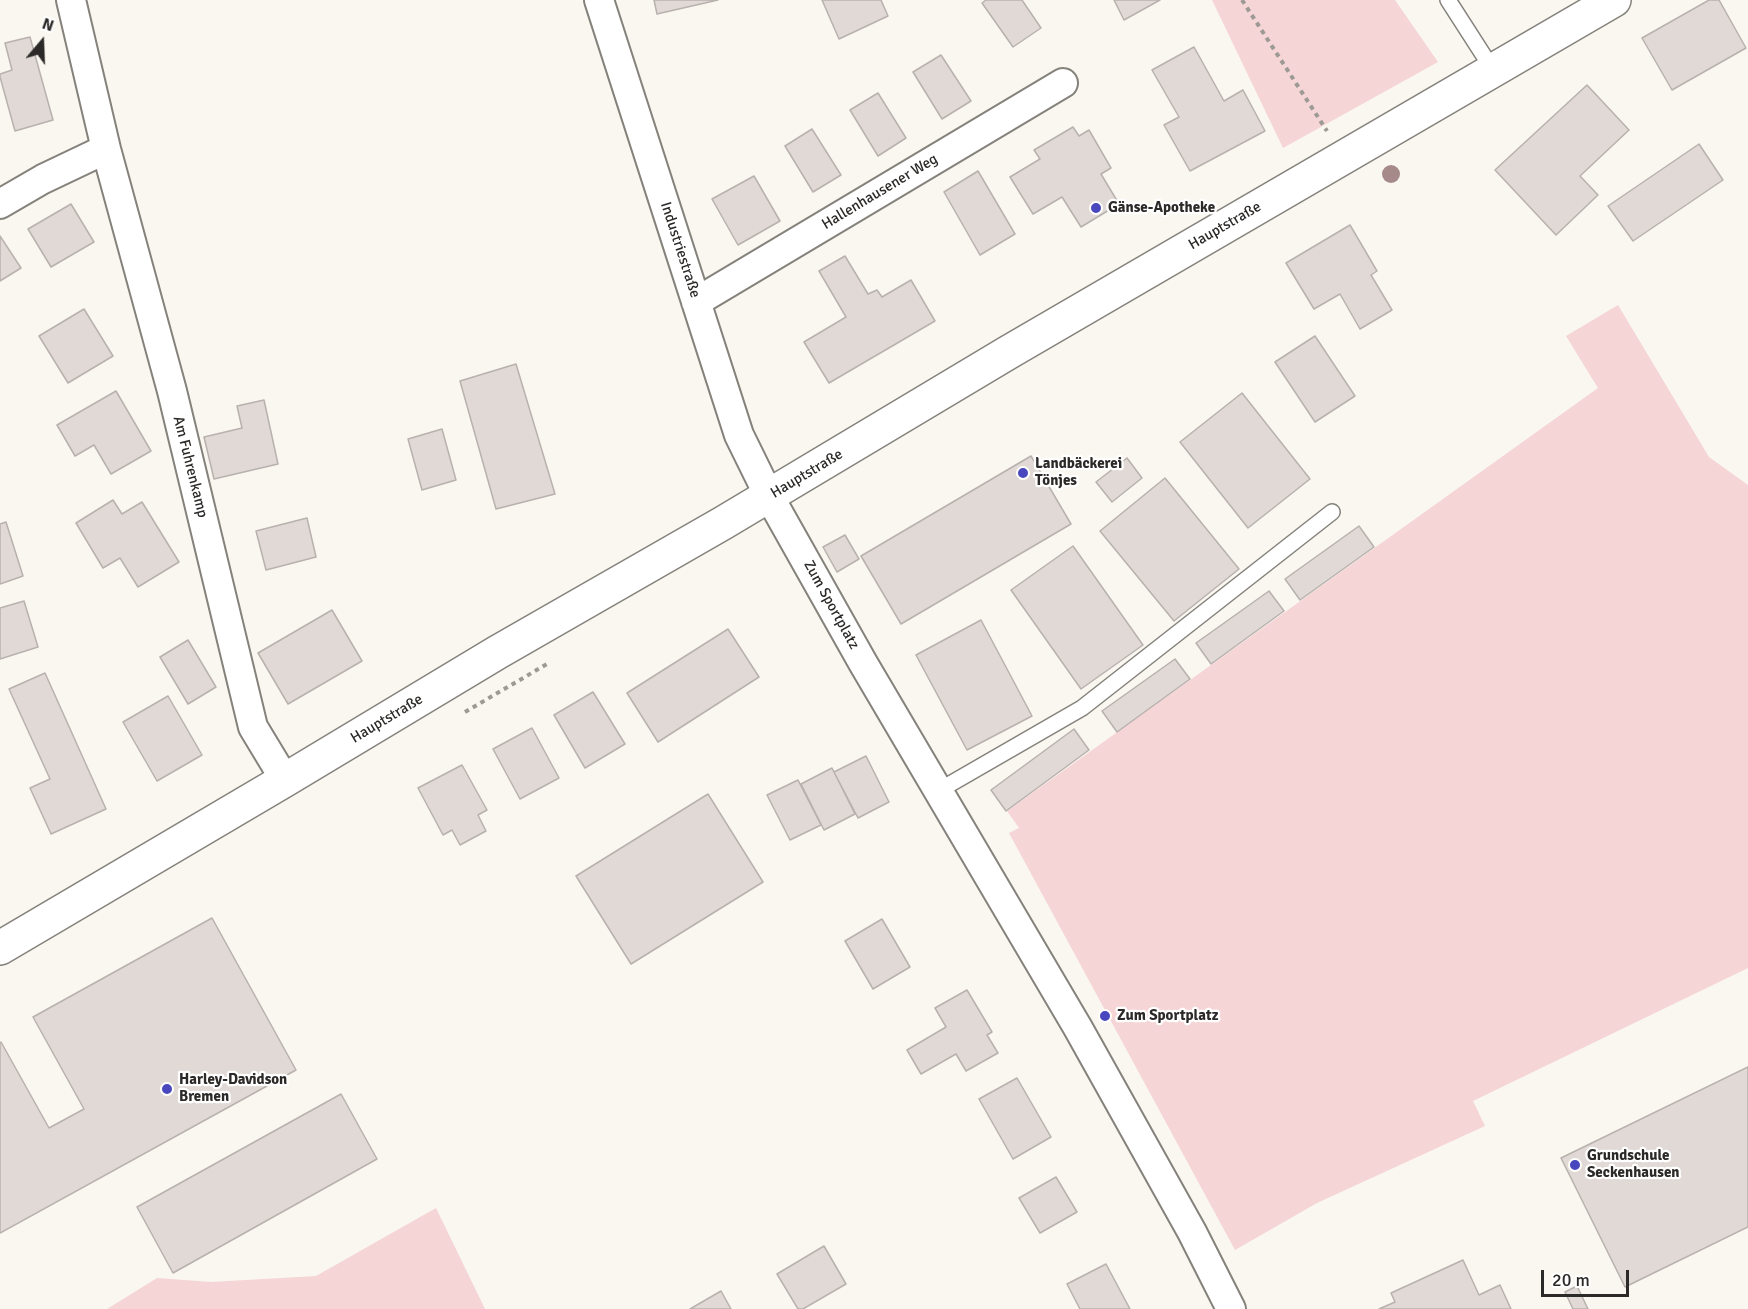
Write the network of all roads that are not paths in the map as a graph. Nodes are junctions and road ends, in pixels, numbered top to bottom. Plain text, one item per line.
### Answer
1 (70, 0) edge
2 (599, 0) edge
3 (1448, 0) edge
4 (1614, 0) edge
5 (1493, 70) junction
6 (1063, 83) dead end
7 (106, 149) junction
8 (0, 204) edge
9 (696, 302) junction
10 (770, 496) junction
11 (1332, 512) dead end
12 (285, 780) junction
13 (938, 791) junction
14 (0, 948) edge
15 (1232, 1309) edge

1 - 7 street, Am Fuhrenkamp
2 - 9 street, Industriestraße
3 - 5 lane
4 - 5 main road, Hauptstraße
5 - 10 main road, Hauptstraße
6 - 9 street, Hallenhausener Weg
7 - 8 street
7 - 12 street, Am Fuhrenkamp
9 - 10 street, Industriestraße
10 - 12 main road, Hauptstraße
10 - 13 street, Zum Sportplatz
11 - 13 lane
12 - 14 main road, Hauptstraße
13 - 15 street, Zum Sportplatz

